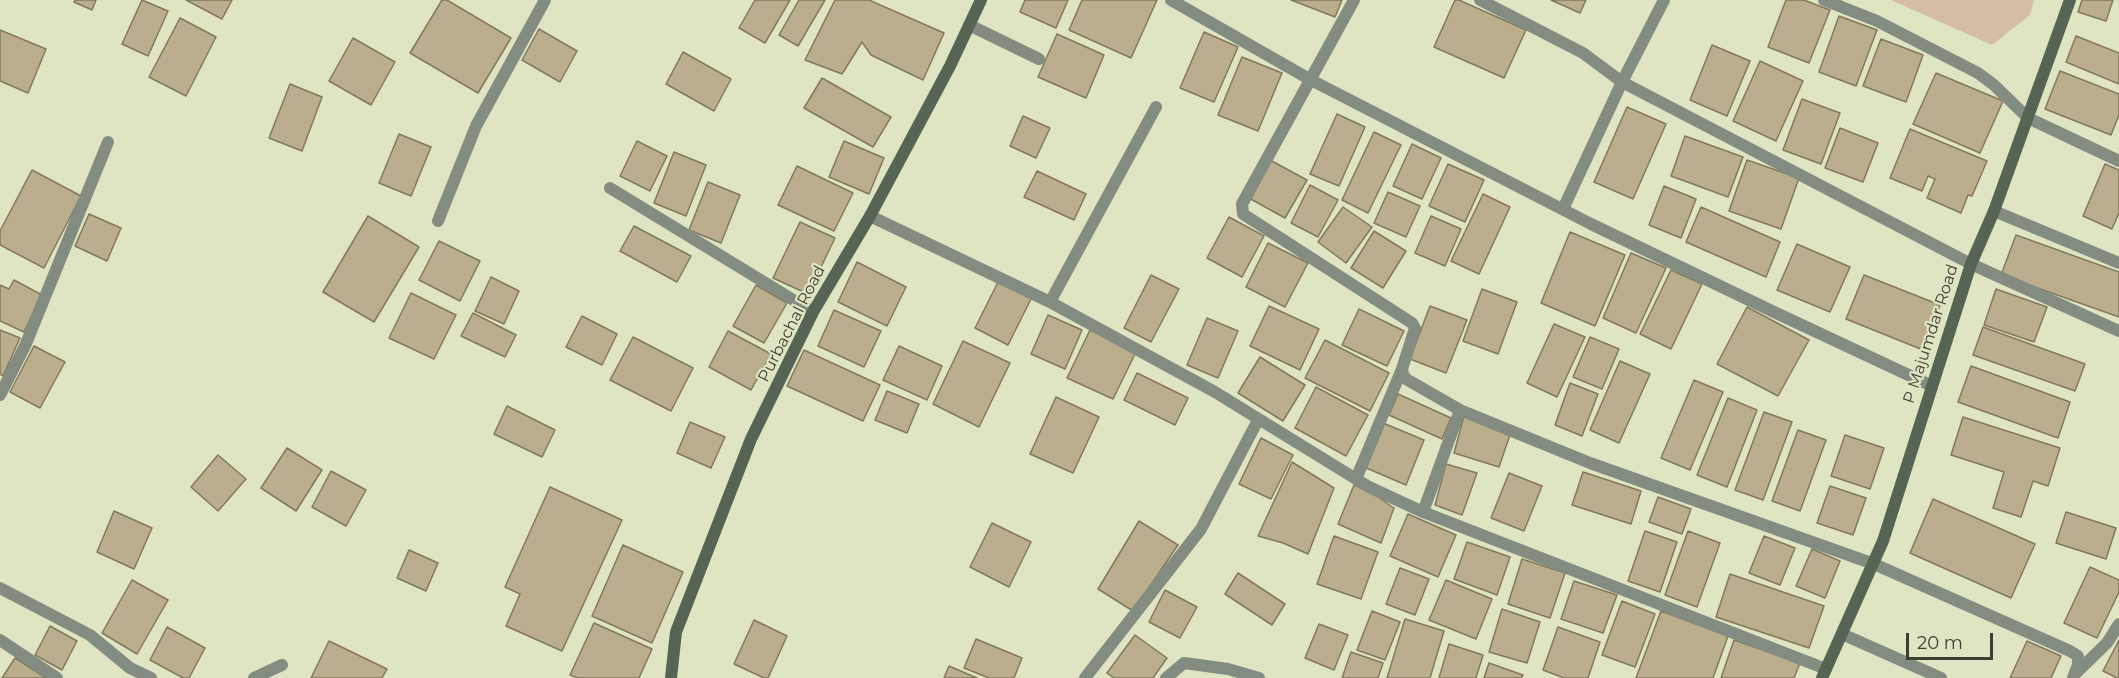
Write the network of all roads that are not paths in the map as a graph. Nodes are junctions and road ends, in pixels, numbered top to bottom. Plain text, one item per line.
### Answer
1 (545, 0) edge
2 (981, 0) edge
3 (1171, 0) edge
4 (1354, 0) edge
5 (1480, 0) edge
6 (1664, 0) edge
7 (1824, 0) edge
8 (2070, 0) edge
9 (969, 25) junction
10 (1039, 59) dead end
11 (1311, 80) junction
12 (1622, 82) junction
13 (1156, 107) dead end
14 (2028, 118) junction
15 (108, 142) dead end
16 (2119, 161) edge
17 (610, 188) dead end
18 (1563, 209) junction
19 (1994, 211) junction
20 (870, 216) junction
21 (438, 221) dead end
22 (2119, 263) edge
23 (1971, 264) junction
24 (1050, 302) junction
25 (813, 312) junction
26 (2119, 331) edge
27 (1402, 369) junction
28 (1932, 386) junction
29 (0, 395) edge
30 (1460, 410) junction
31 (1258, 420) junction
32 (1356, 479) junction
33 (1423, 512) junction
34 (1874, 564) junction
35 (0, 588) edge
36 (2119, 624) edge
37 (1842, 634) junction
38 (0, 640) edge
39 (282, 666) dead end
40 (1824, 673) edge
41 (2074, 676) edge
42 (57, 678) edge
43 (151, 678) edge
44 (254, 678) edge
45 (671, 678) edge
46 (1085, 678) edge
47 (1166, 678) edge
48 (1259, 678) edge
49 (1941, 678) edge

1 - 21 street
2 - 9 street, Purbachal Road
3 - 11 street
4 - 11 street
5 - 12 street
6 - 12 street
7 - 14 street
8 - 14 street, P Majumdar Road
9 - 10 street
9 - 20 street, Purbachal Road
11 - 18 street
11 - 27 street
12 - 18 street
12 - 23 street
13 - 24 street
14 - 16 street
14 - 19 street, P Majumdar Road
15 - 29 street
17 - 25 street
18 - 28 street
19 - 22 street
19 - 23 street, P Majumdar Road
20 - 24 street
20 - 25 street, Purbachal Road
23 - 26 street
23 - 28 street, P Majumdar Road
24 - 31 street
25 - 45 street, Purbachal Road
27 - 30 street
27 - 32 street
28 - 34 street, P Majumdar Road
30 - 33 street
30 - 34 street
31 - 32 street
31 - 46 street
32 - 33 street
33 - 40 street
34 - 37 street, P Majumdar Road
34 - 41 street
35 - 43 street
36 - 41 street
37 - 40 street, P Majumdar Road
37 - 49 street
38 - 42 street
39 - 44 street
47 - 48 street

